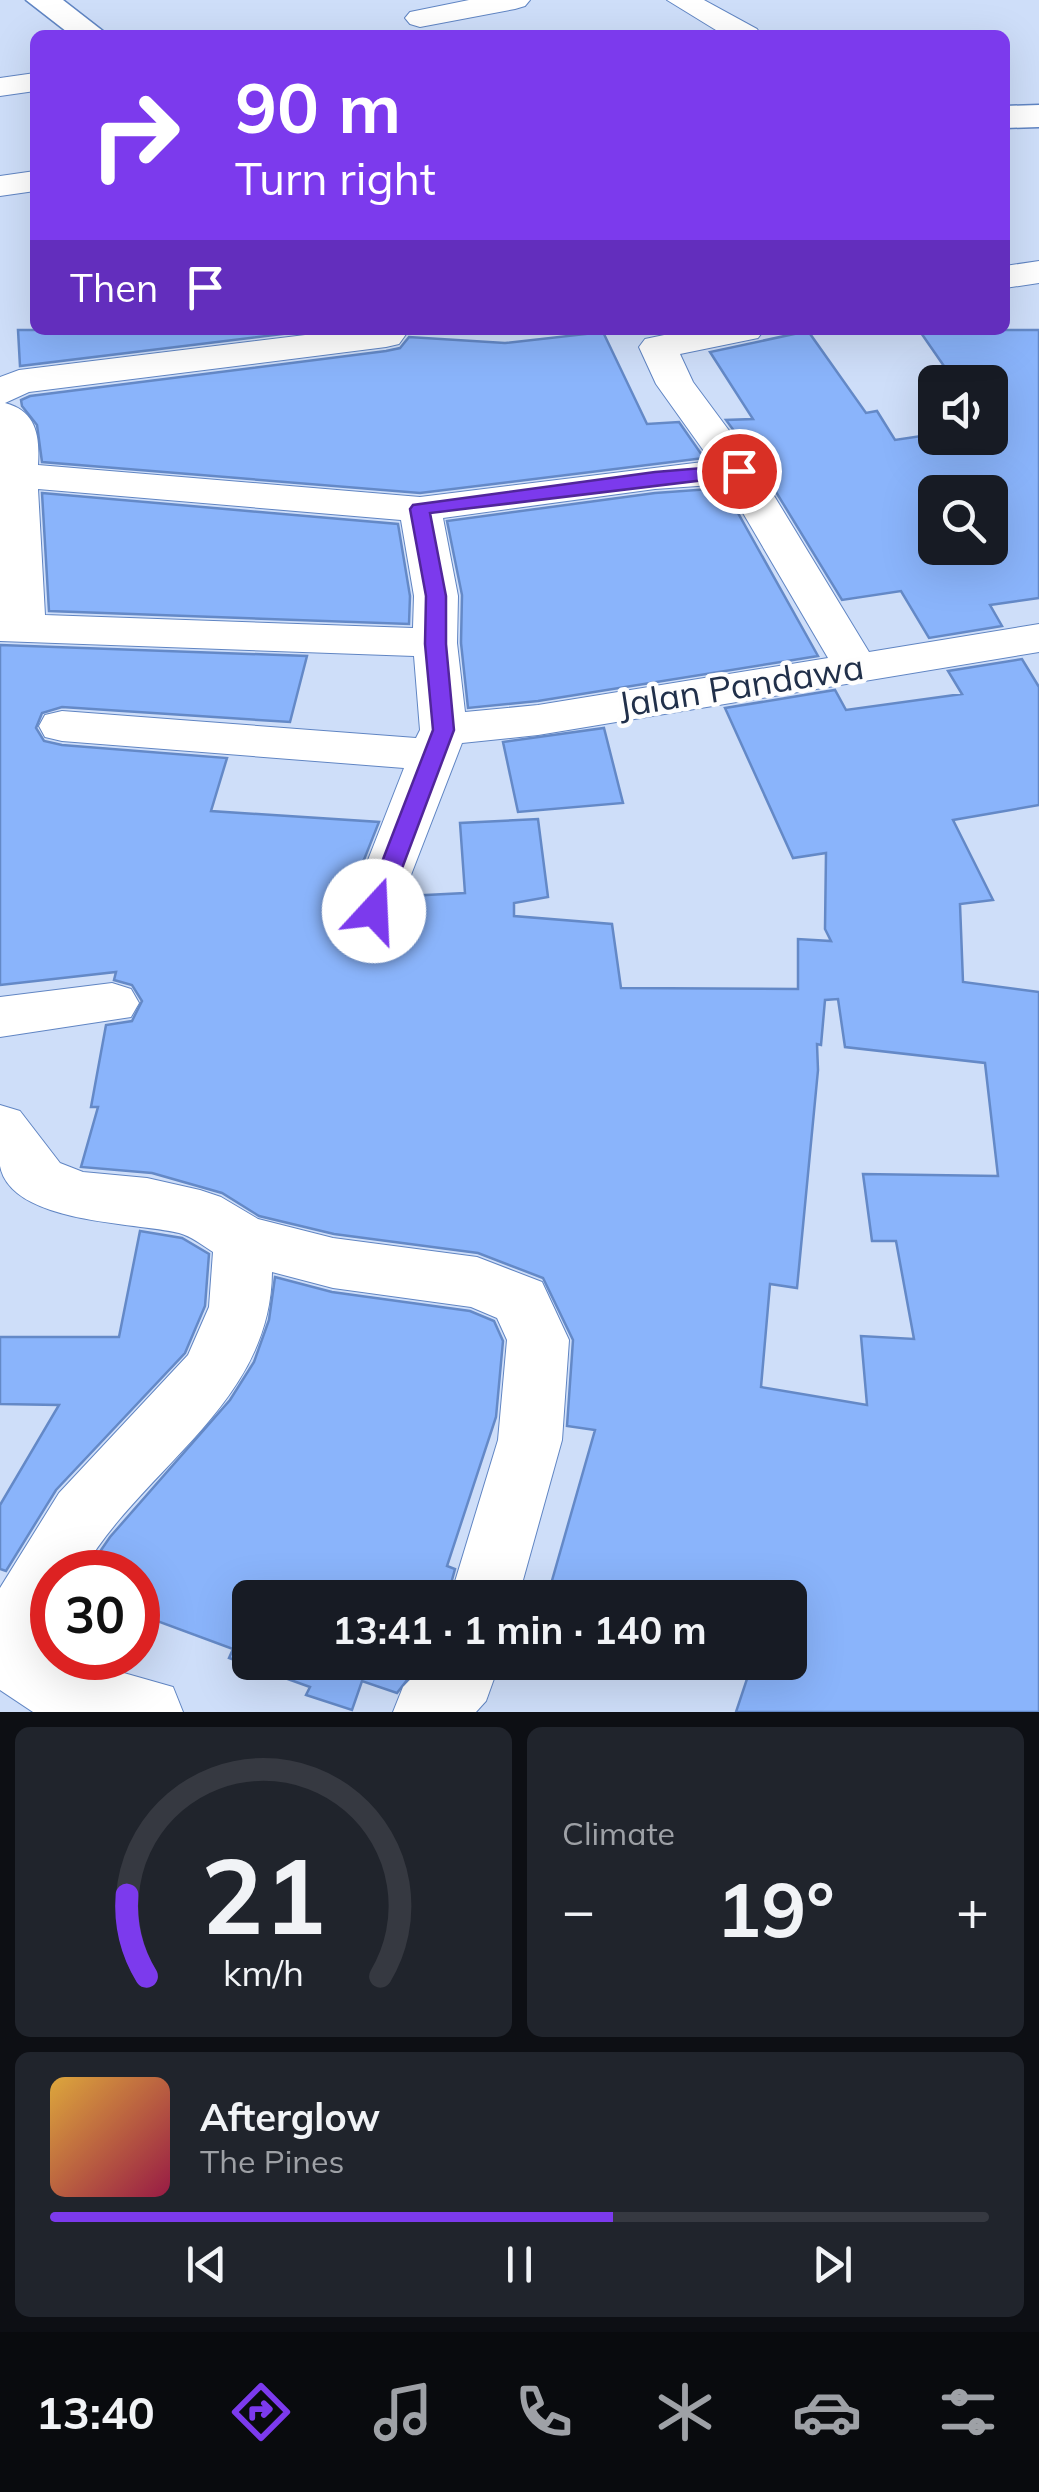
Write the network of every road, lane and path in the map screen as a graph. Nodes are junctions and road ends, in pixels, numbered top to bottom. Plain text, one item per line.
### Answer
1 (42, 0) edge
2 (515, 0) edge
3 (682, 0) edge
4 (420, 18) dead end
5 (85, 30) edge
6 (737, 30) edge
7 (30, 83) edge
8 (0, 88) edge
9 (1039, 116) edge
10 (1010, 117) edge
11 (30, 181) edge
12 (0, 186) edge
13 (1039, 272) edge
14 (1010, 276) edge
15 (387, 335) edge
16 (689, 335) edge
17 (645, 339) edge
18 (0, 393) edge
19 (0, 414) edge
20 (739, 471) junction
21 (16, 476) junction
22 (420, 509) junction
23 (12, 626) edge
24 (1039, 638) edge
25 (436, 644) junction
26 (856, 667) junction
27 (62, 726) dead end
28 (438, 742) junction
29 (374, 911) dead end
30 (112, 1003) dead end
31 (0, 1017) edge
32 (0, 1128) edge
33 (243, 1240) junction
34 (489, 1580) edge
35 (2, 1643) edge
36 (458, 1680) edge
37 (148, 1712) edge
38 (428, 1712) edge

1 - 5 street
2 - 4 street
3 - 6 street
7 - 8 street
9 - 10 street
11 - 12 street
13 - 14 street
15 - 18 street
16 - 17 street
17 - 20 street
19 - 21 street
20 - 22 street
20 - 26 street
21 - 22 street
21 - 23 street
22 - 25 street
23 - 25 street
24 - 26 street, Jalan Pandawa
25 - 28 street
26 - 28 street, Jalan Pandawa
27 - 28 street, Jalan Pandawa
28 - 29 street
30 - 31 street
32 - 33 street
33 - 34 street
33 - 35 street
35 - 37 street
36 - 38 street

